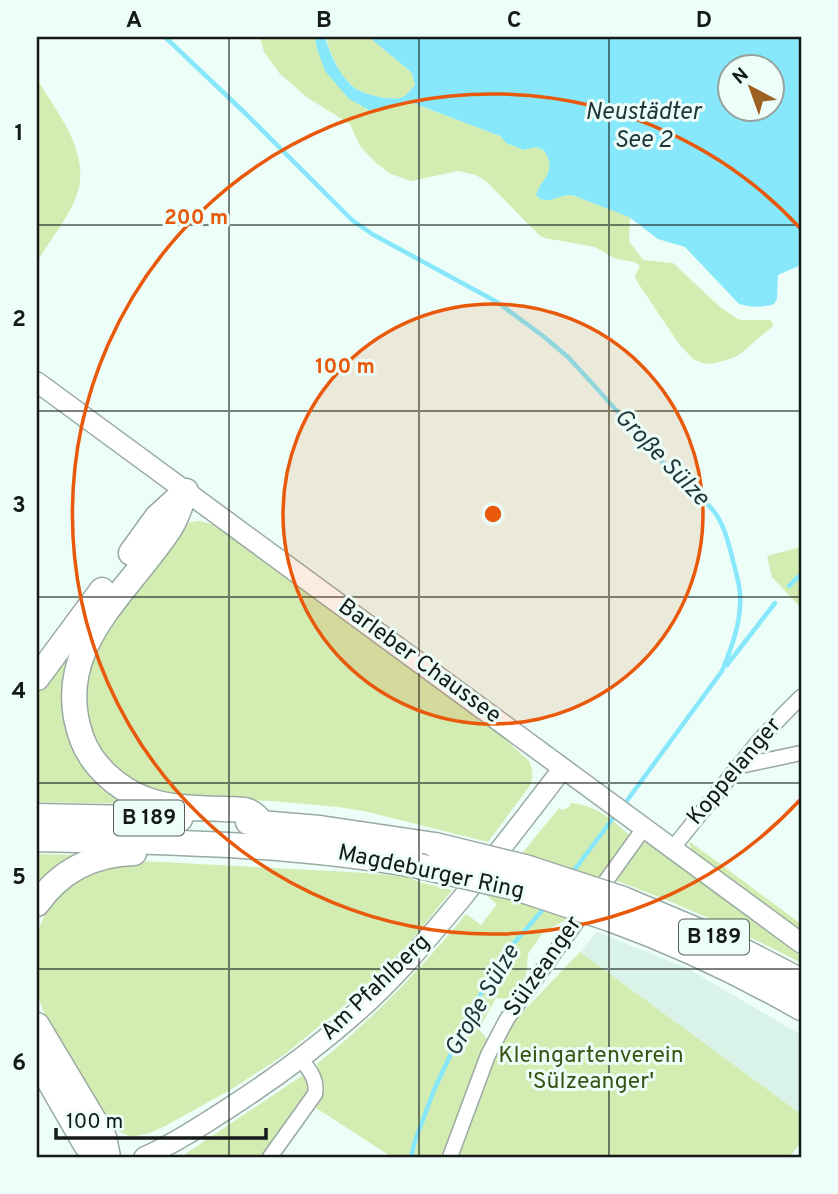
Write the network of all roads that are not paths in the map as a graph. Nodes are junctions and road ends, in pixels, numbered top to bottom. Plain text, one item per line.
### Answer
1 (37, 382) edge
2 (186, 491) junction
3 (37, 678) edge
4 (801, 697) edge
5 (801, 753) edge
6 (740, 766) junction
7 (563, 768) junction
8 (37, 816) edge
9 (636, 822) junction
10 (262, 823) junction
11 (37, 839) edge
12 (213, 843) junction
13 (672, 849) junction
14 (37, 904) edge
15 (617, 909) junction
16 (801, 943) edge
17 (801, 981) edge
18 (801, 1007) edge
19 (37, 1025) edge
20 (301, 1059) junction
21 (37, 1060) edge
22 (98, 1157) edge
23 (108, 1157) edge
24 (144, 1157) edge
25 (270, 1157) edge
26 (450, 1157) edge

1 - 2 street, Barleber Chaussee
2 - 3 highway
2 - 7 street, Barleber Chaussee
2 - 10 highway
4 - 6 street, Koppelanger
5 - 6 street
6 - 13 street, Koppelanger
7 - 9 street, Barleber Chaussee
7 - 20 street, Am Pfahlberg
8 - 10 highway, Magdeburger Ring / B 189
9 - 13 street, Barleber Chaussee
9 - 26 street, Sülzeanger
10 - 15 highway, Magdeburger Ring / B 189, bridge
11 - 12 highway, Magdeburger Ring / B 189
12 - 14 highway
12 - 15 highway, Magdeburger Ring / B 189, bridge
13 - 16 street, Barleber Chaussee
15 - 17 highway, Magdeburger Ring / B 189
15 - 18 highway, Magdeburger Ring / B 189
19 - 23 highway
20 - 24 street, Am Pfahlberg
20 - 25 street
21 - 22 highway

